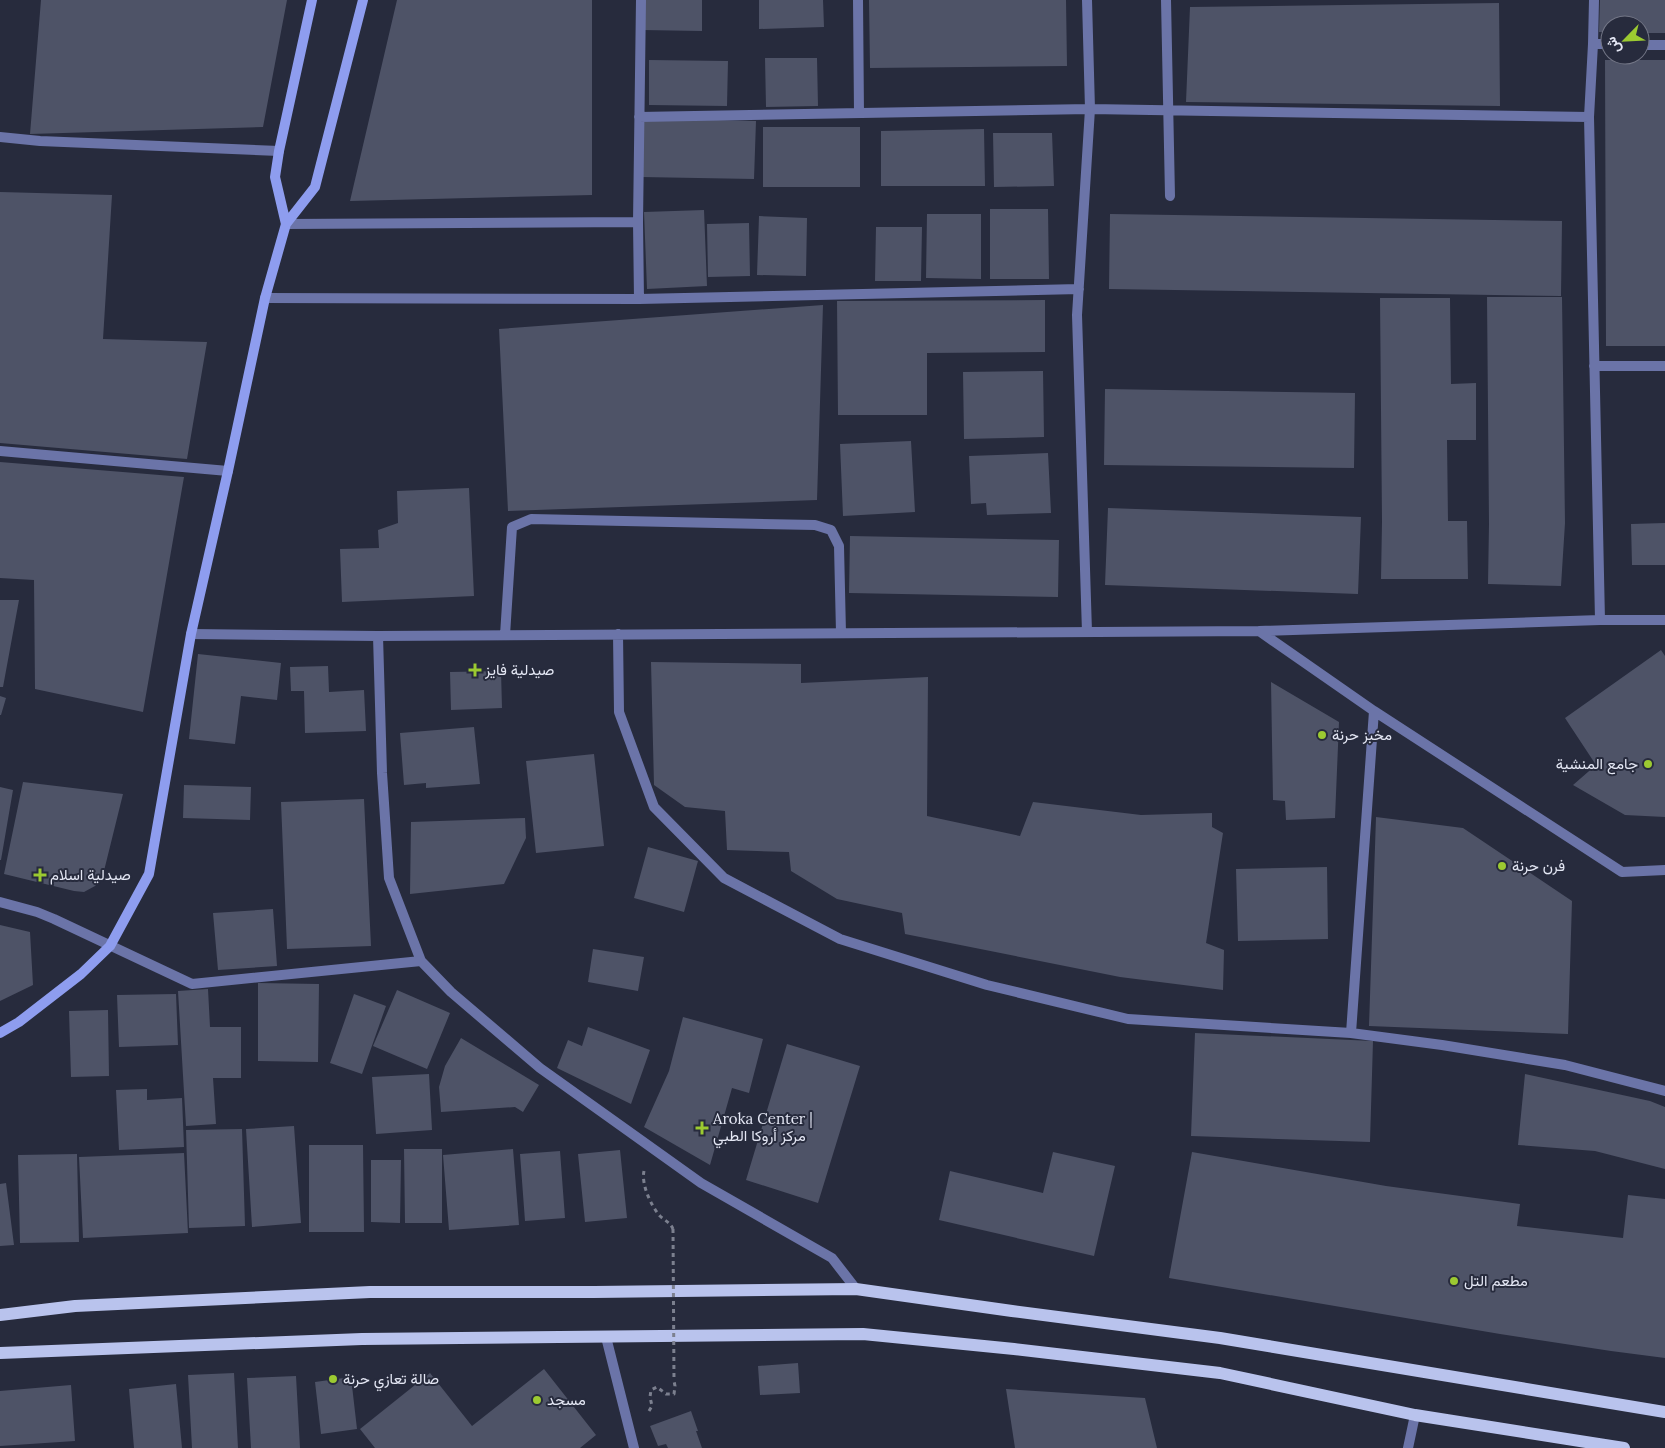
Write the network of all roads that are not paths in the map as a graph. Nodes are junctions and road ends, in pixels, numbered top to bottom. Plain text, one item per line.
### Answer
1 (312, 0) edge
2 (363, 0) edge
3 (641, 0) edge
4 (858, 0) edge
5 (1088, 0) edge
6 (1166, 0) edge
7 (1594, 0) edge
8 (1594, 44) junction
9 (1600, 44) edge
10 (1650, 45) edge
11 (1665, 45) edge
12 (1090, 109) junction
13 (1169, 109) junction
14 (859, 113) junction
15 (639, 117) junction
16 (1589, 117) junction
17 (0, 137) edge
18 (279, 151) junction
19 (1170, 196) dead end
20 (638, 222) junction
21 (286, 224) junction
22 (1079, 289) junction
23 (265, 298) junction
24 (639, 299) junction
25 (1594, 366) junction
26 (1665, 366) edge
27 (0, 451) edge
28 (228, 470) junction
29 (1600, 620) junction
30 (1665, 620) edge
31 (1259, 631) junction
32 (1087, 632) junction
33 (841, 633) junction
34 (191, 634) junction
35 (618, 634) junction
36 (505, 635) junction
37 (378, 636) junction
38 (1374, 710) junction
39 (1665, 870) edge
40 (0, 902) edge
41 (110, 946) junction
42 (421, 961) junction
43 (0, 1033) edge
44 (1351, 1033) junction
45 (1665, 1091) edge
46 (856, 1290) junction
47 (0, 1315) edge
48 (606, 1337) junction
49 (0, 1353) edge
50 (1665, 1412) edge
51 (1416, 1415) junction
52 (634, 1448) edge
53 (1408, 1448) edge
54 (1624, 1448) edge

1 - 18 street
2 - 21 street
3 - 15 street
4 - 14 street
5 - 12 street
6 - 13 street
7 - 8 street
8 - 9 street
8 - 16 street
10 - 11 street
12 - 13 street
12 - 14 street
12 - 22 street
13 - 16 street
13 - 19 street
14 - 15 street
15 - 20 street
16 - 25 street
17 - 18 street
18 - 21 street
20 - 21 street
20 - 24 street
21 - 23 street
22 - 24 street
22 - 32 street
23 - 24 street
23 - 28 street
25 - 26 street
25 - 29 street
27 - 28 street
28 - 34 street
29 - 30 street
29 - 31 street
31 - 32 street
31 - 38 street
32 - 33 street
33 - 35 street
33 - 36 street
34 - 37 street
34 - 41 street
35 - 36 street
35 - 44 street
36 - 37 street
37 - 42 street
38 - 39 street
38 - 44 street
40 - 41 street
41 - 42 street
41 - 43 street
42 - 46 street
44 - 45 street
46 - 47 main road
46 - 50 main road
48 - 49 main road
48 - 51 main road
48 - 52 street
51 - 53 street
51 - 54 main road

